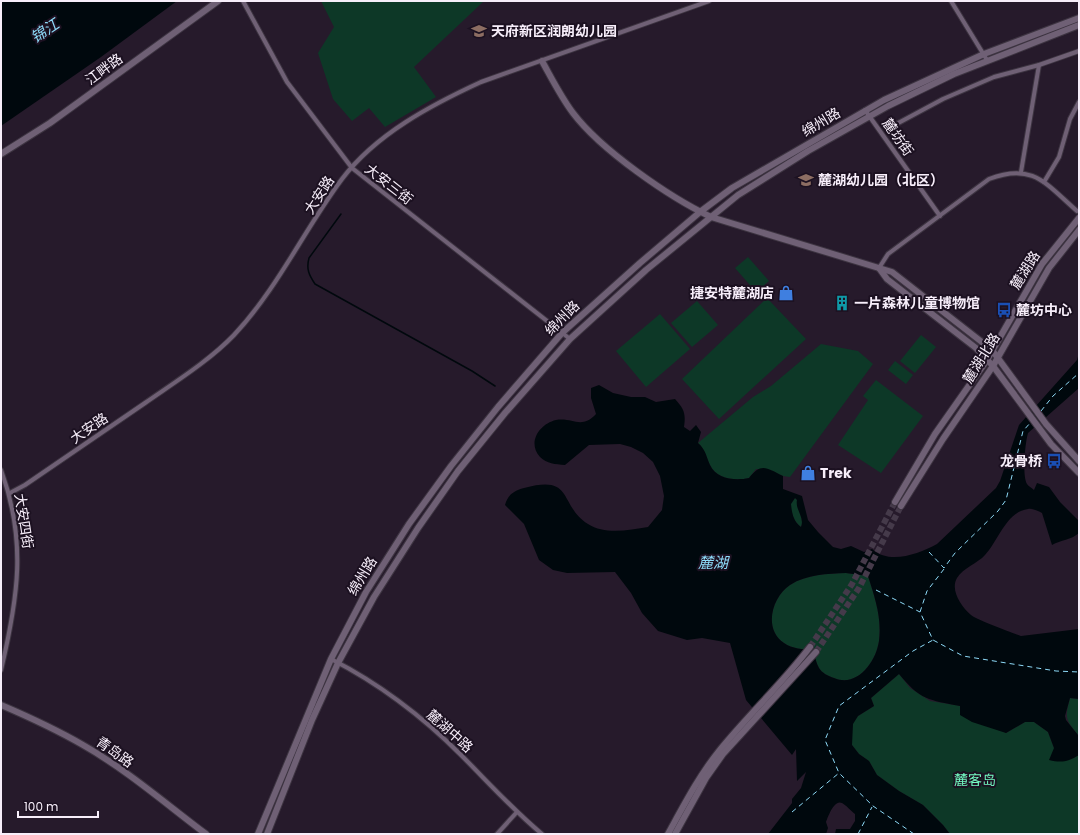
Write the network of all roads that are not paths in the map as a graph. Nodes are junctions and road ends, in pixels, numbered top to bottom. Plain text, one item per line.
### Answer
1 (218, 1) edge
2 (243, 1) edge
3 (709, 1) edge
4 (951, 1) edge
5 (1079, 18) edge
6 (1079, 26) edge
7 (1079, 51) edge
8 (984, 54) junction
9 (987, 60) junction
10 (542, 61) junction
11 (1039, 65) junction
12 (1079, 102) edge
13 (865, 110) junction
14 (870, 117) junction
15 (889, 128) dead end
16 (1, 154) edge
17 (352, 168) junction
18 (1021, 172) junction
19 (1044, 182) junction
20 (1077, 211) dead end
21 (700, 212) junction
22 (940, 216) junction
23 (711, 217) junction
24 (1078, 221) edge
25 (1079, 230) edge
26 (879, 268) junction
27 (562, 333) junction
28 (570, 339) junction
29 (992, 350) junction
30 (998, 357) junction
31 (987, 360) junction
32 (993, 366) junction
33 (1079, 461) edge
34 (1, 470) edge
35 (1079, 473) edge
36 (10, 493) junction
37 (895, 502) tunnel mouth
38 (901, 506) tunnel mouth
39 (810, 647) tunnel mouth
40 (816, 652) tunnel mouth
41 (330, 659) junction
42 (338, 663) junction
43 (1, 670) edge
44 (1, 705) edge
45 (517, 812) junction
46 (206, 834) edge
47 (258, 834) edge
48 (267, 834) edge
49 (497, 834) edge
50 (542, 834) edge
51 (668, 834) edge
52 (675, 834) edge

1 - 16 street, 江畔路
2 - 17 street, 大安三街
3 - 10 street, 大安路
4 - 8 street
5 - 8 street, 绵州路
6 - 9 street, 绵州路
7 - 11 street
8 - 9 street
8 - 13 street, 绵州路
9 - 14 street, 绵州路
10 - 17 street, 大安路
10 - 21 street
11 - 15 street
11 - 18 street
12 - 19 street
13 - 14 street, 麓坊街
13 - 21 street, 绵州路
14 - 22 street, 麓坊街
14 - 23 street, 绵州路
17 - 27 street, 大安三街
17 - 36 street, 大安路
18 - 19 street
18 - 22 street
19 - 20 street
21 - 23 street
21 - 27 street, 绵州路
22 - 26 street
23 - 26 street
23 - 28 street, 绵州路
24 - 29 street, 麓湖路
25 - 30 street, 麓湖北路
26 - 29 street
26 - 31 street
27 - 28 street, 大安三街
27 - 41 street, 绵州路
28 - 42 street, 绵州路
29 - 30 street
29 - 31 street, 麓湖路
30 - 32 street, 麓湖北路
30 - 33 street
31 - 32 street
31 - 37 street, 麓湖路
32 - 35 street
32 - 38 street, 麓湖北路
34 - 36 street, 大安四街
36 - 43 street, 大安四街
39 - 51 street
40 - 52 street
41 - 42 street, 麓湖中路
41 - 47 street, 绵州路
42 - 45 street, 麓湖中路
42 - 48 street, 绵州路
44 - 46 street, 青岛路
45 - 49 street
45 - 50 street, 麓湖中路

